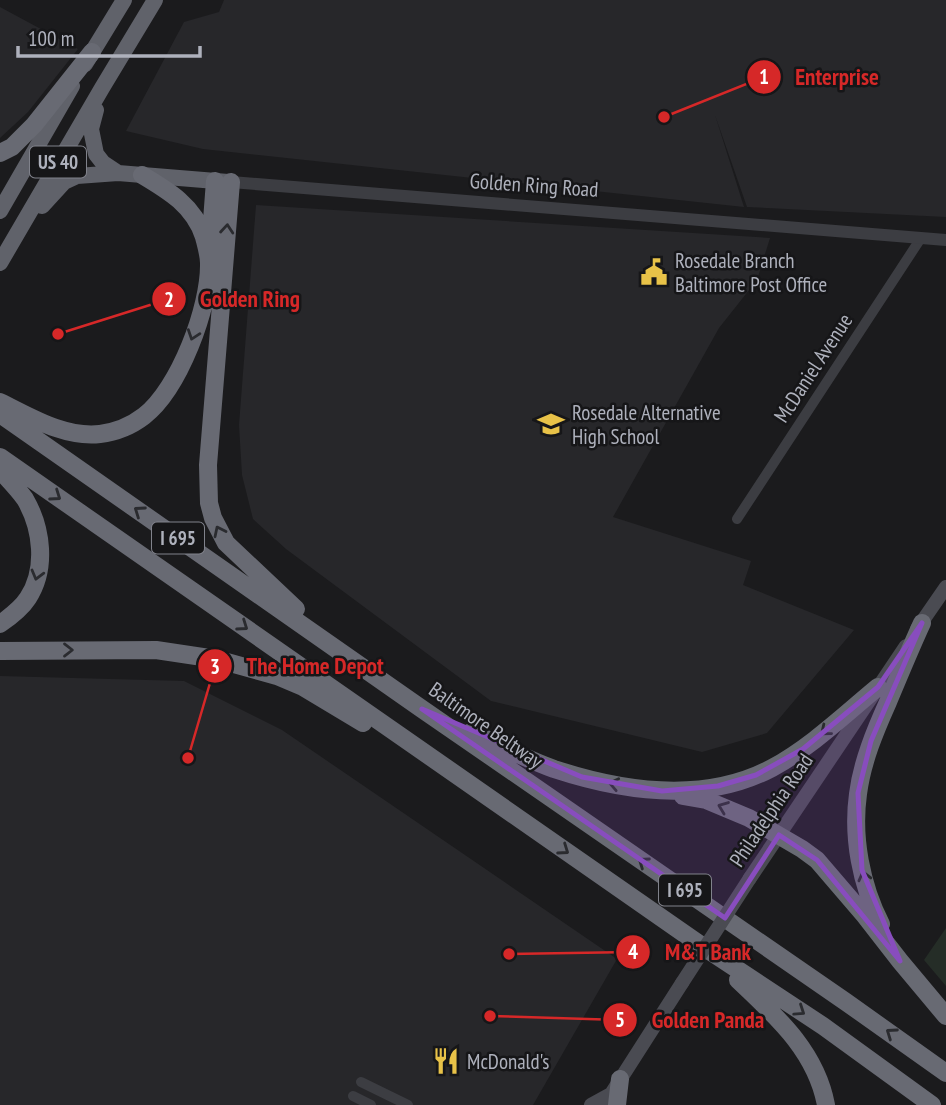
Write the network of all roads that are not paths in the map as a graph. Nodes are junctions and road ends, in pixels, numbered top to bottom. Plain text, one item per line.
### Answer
1 (124, 0) edge
2 (155, 0) edge
3 (92, 52) junction
4 (102, 88) junction
5 (0, 153) edge
6 (118, 173) junction
7 (142, 175) junction
8 (223, 181) junction
9 (0, 211) edge
10 (15, 237) junction
11 (921, 238) junction
12 (946, 240) edge
13 (209, 261) junction
14 (0, 263) edge
15 (0, 402) edge
16 (0, 414) edge
17 (0, 457) edge
18 (0, 470) edge
19 (737, 519) dead end
20 (946, 587) edge
21 (922, 623) junction
22 (0, 624) edge
23 (0, 651) edge
24 (356, 662) junction
25 (878, 688) junction
26 (422, 709) junction
27 (662, 791) junction
28 (486, 795) junction
29 (779, 835) junction
30 (702, 946) junction
31 (900, 961) junction
32 (946, 1016) edge
33 (946, 1073) edge
34 (361, 1082) dead end
35 (353, 1096) dead end
36 (614, 1096) edge
37 (371, 1105) edge
38 (408, 1105) edge
39 (591, 1105) edge
40 (826, 1105) edge
41 (932, 1105) edge

1 - 3 highway, US 40
2 - 4 highway, US 40
3 - 5 highway
3 - 9 highway, US 40
4 - 6 highway
4 - 10 highway, US 40
6 - 7 highway, Golden Ring Road
6 - 10 highway, Golden Ring Road
7 - 8 highway, Golden Ring Road
7 - 13 highway
8 - 11 street, Golden Ring Road
8 - 13 highway
24 -> 8 highway
10 - 14 highway, US 40
11 - 12 street, Golden Ring Road
11 - 19 street, McDaniel Avenue
13 -> 15 highway
24 -> 16 highway, Baltimore Beltway / I 695
17 -> 28 highway, I 695
18 -> 22 highway
20 - 21 main road, Philadelphia Road
21 - 25 main road, Philadelphia Road
31 -> 21 highway
23 -> 28 highway
24 - 26 highway, Baltimore Beltway / I 695
25 -> 27 highway
25 - 29 main road, Philadelphia Road
27 -> 26 highway
33 -> 26 highway, Baltimore Beltway / I 695
29 -> 27 highway
28 -> 30 highway, I 695
29 - 31 highway
29 - 36 main road, Philadelphia Road, bridge
30 - 40 highway
30 -> 41 highway, I 695
31 - 32 highway
34 - 38 street
35 - 37 street
36 - 39 main road, Philadelphia Road

